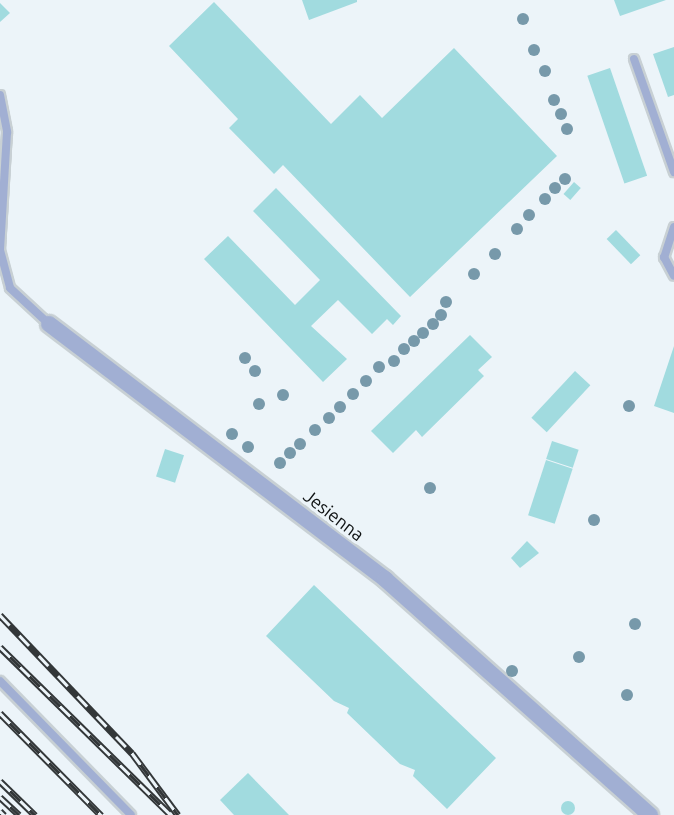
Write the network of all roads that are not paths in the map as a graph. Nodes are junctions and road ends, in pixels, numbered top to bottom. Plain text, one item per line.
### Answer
1 (634, 59) dead end
2 (0, 94) edge
3 (674, 172) edge
4 (674, 227) edge
5 (0, 250) edge
6 (674, 276) edge
7 (49, 324) joint
8 (0, 681) edge
9 (131, 815) edge
10 (650, 815) edge

1 - 3 lane
2 - 5 lane, Jesienna
4 - 6 lane
5 - 7 lane, Jesienna
7 - 10 street, Jesienna
8 - 9 lane

